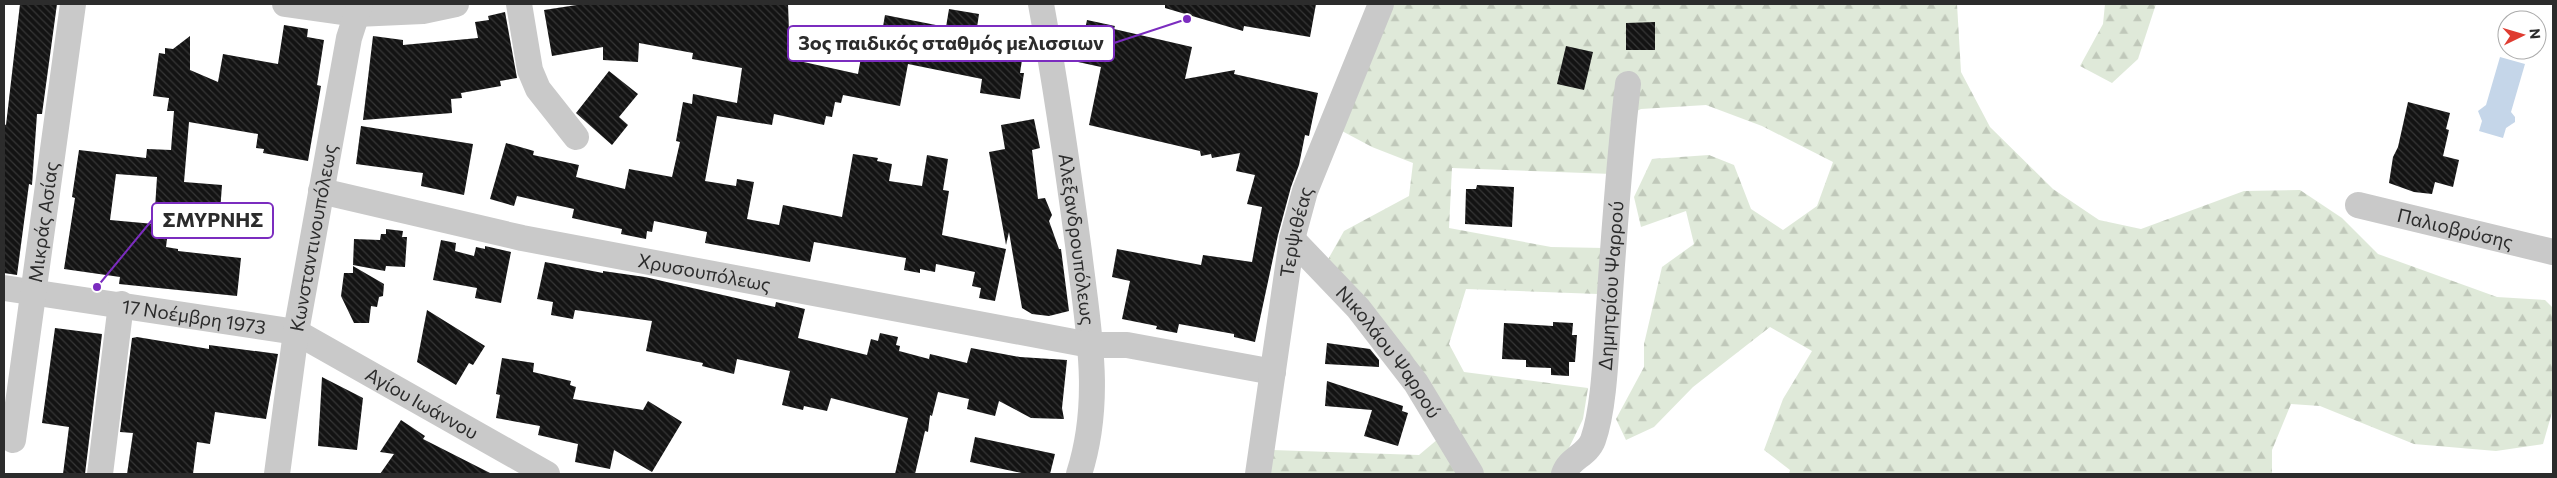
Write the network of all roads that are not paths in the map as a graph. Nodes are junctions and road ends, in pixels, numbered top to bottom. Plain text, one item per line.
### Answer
1 (73, 4) edge
2 (284, 4) edge
3 (456, 4) edge
4 (519, 4) edge
5 (1041, 4) edge
6 (1381, 4) edge
7 (358, 9) edge
8 (1628, 84) dead end
9 (576, 137) dead end
10 (321, 191) junction
11 (2358, 205) dead end
12 (1292, 239) junction
13 (2553, 252) edge
14 (4, 288) edge
15 (34, 292) junction
16 (121, 304) junction
17 (296, 332) junction
18 (1090, 344) junction
19 (1273, 372) junction
20 (13, 440) dead end
21 (100, 474) edge
22 (277, 474) edge
23 (547, 474) edge
24 (1079, 474) edge
25 (1258, 474) edge
26 (1470, 474) edge
27 (1564, 474) edge

1 - 15 street, Μικράς Ασίας
2 - 7 street
3 - 7 street
4 - 9 street
5 - 18 street, Αλεξανδρουπόλεως
6 - 12 street, Τερψιθέας
7 - 10 street, Κωνσταντινουπόλεως
8 - 27 street, Δημητρίου Ψαρρού
10 - 17 street, Κωνσταντινουπόλεως
10 - 18 street, Χρυσουπόλεως
11 - 13 street, Παλιοβρύσης
12 - 19 street, Τερψιθέας
12 - 26 street, Νικολάου Ψαρρού
14 - 15 street, 17 Νοέμβρη 1973
15 - 16 street, 17 Νοέμβρη 1973
15 - 20 street, Μικράς Ασίας
16 - 17 street, 17 Νοέμβρη 1973
16 - 21 street
17 - 22 street, Κωνσταντινουπόλεως
17 - 23 street, Αγίου Ιωάννου
18 - 19 street, Χρυσουπόλεως
18 - 24 street, Αλεξανδρουπόλεως
19 - 25 street, Τερψιθέας

